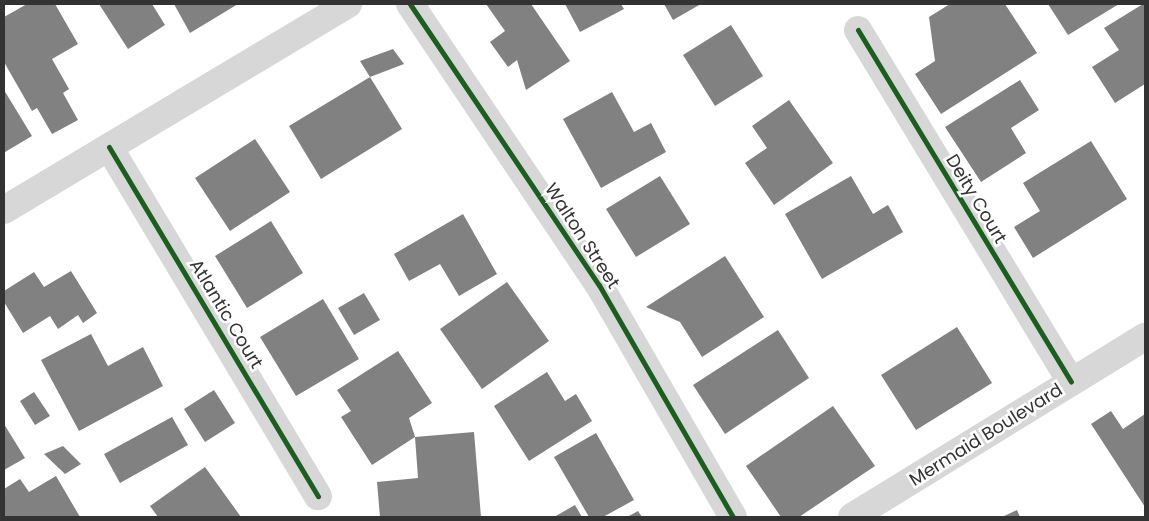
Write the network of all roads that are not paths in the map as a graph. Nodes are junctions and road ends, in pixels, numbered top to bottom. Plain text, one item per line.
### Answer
1 (348, 4) edge
2 (410, 4) edge
3 (858, 30) dead end
4 (110, 147) junction
5 (4, 210) edge
6 (1145, 337) edge
7 (1071, 382) junction
8 (318, 496) dead end
9 (733, 517) edge
10 (852, 517) edge

1 - 4 street
2 - 9 street, Walton Street
3 - 7 street, Deity Court
4 - 5 street
4 - 8 street, Atlantic Court
6 - 7 street, Mermaid Boulevard
7 - 10 street, Mermaid Boulevard

